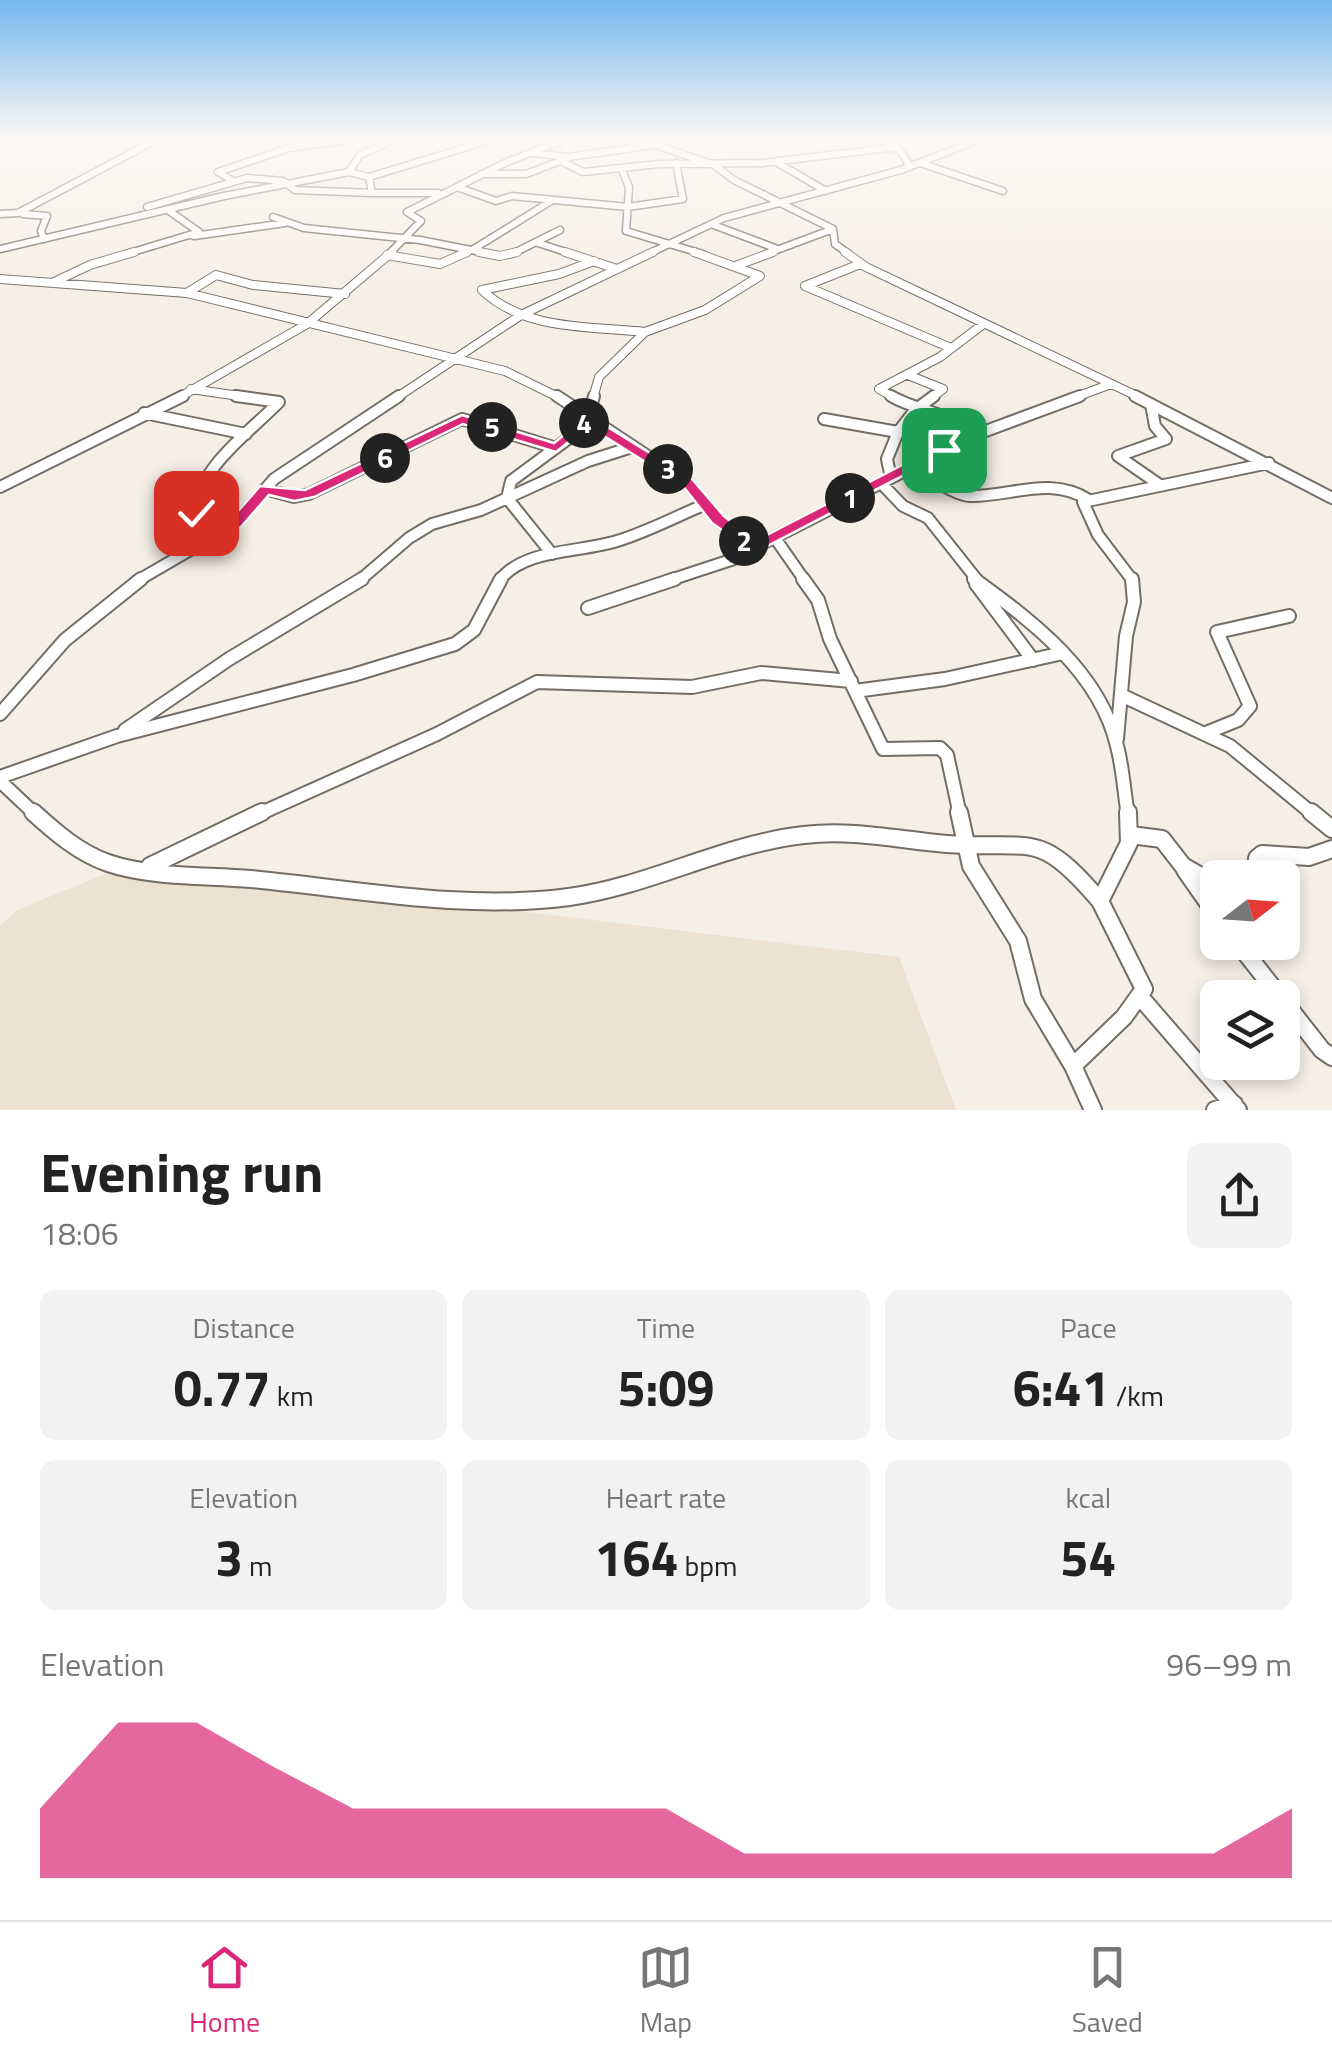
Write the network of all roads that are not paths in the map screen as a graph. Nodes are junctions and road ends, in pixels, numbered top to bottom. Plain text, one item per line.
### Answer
1 (58, 192) edge
2 (198, 192) edge
3 (253, 192) edge
4 (328, 192) edge
5 (444, 192) joint
6 (470, 192) edge
7 (628, 192) edge
8 (680, 192) edge
9 (759, 192) edge
10 (826, 192) edge
11 (372, 193) joint
12 (552, 201) junction
13 (780, 204) junction
14 (628, 207) junction
15 (168, 210) junction
16 (18, 213) junction
17 (0, 214) edge
18 (273, 217) dead end
19 (289, 222) junction
20 (711, 224) junction
21 (98, 226) junction
22 (560, 230) dead end
23 (833, 230) junction
24 (188, 236) junction
25 (44, 238) junction
26 (405, 238) junction
27 (538, 243) junction
28 (668, 244) junction
29 (776, 248) junction
30 (0, 249) edge
31 (471, 250) junction
32 (387, 255) junction
33 (594, 262) junction
34 (860, 264) junction
35 (738, 265) junction
36 (616, 269) junction
37 (0, 279) edge
38 (49, 284) junction
39 (187, 293) junction
40 (345, 294) junction
41 (522, 314) junction
42 (310, 322) junction
43 (982, 325) junction
44 (645, 332) junction
45 (951, 348) junction
46 (458, 359) junction
47 (908, 374) junction
48 (1111, 384) junction
49 (191, 389) junction
50 (1151, 404) junction
51 (915, 410) junction
52 (144, 413) junction
53 (588, 419) junction
54 (824, 420) dead end
55 (898, 432) junction
56 (246, 434) junction
57 (975, 435) junction
58 (632, 446) junction
59 (556, 448) junction
60 (1269, 463) junction
61 (912, 467) junction
62 (886, 481) junction
63 (1160, 485) junction
64 (0, 487) edge
65 (265, 489) junction
66 (507, 498) junction
67 (1332, 498) edge
68 (1090, 500) junction
69 (706, 504) junction
70 (235, 524) junction
71 (775, 538) junction
72 (754, 548) junction
73 (552, 554) junction
74 (970, 576) junction
75 (588, 608) dead end
76 (1289, 616) dead end
77 (1063, 653) junction
78 (1033, 660) junction
79 (853, 686) junction
80 (1121, 695) junction
81 (0, 714) edge
82 (1206, 733) junction
83 (116, 736) junction
84 (1117, 743) junction
85 (0, 779) edge
86 (1332, 829) edge
87 (1130, 834) junction
88 (965, 845) junction
89 (1332, 848) edge
90 (1257, 860) edge
91 (1183, 866) junction
92 (146, 868) junction
93 (1200, 876) edge
94 (1200, 891) edge
95 (1100, 900) junction
96 (1251, 960) edge
97 (1268, 980) edge
98 (1142, 999) junction
99 (1300, 1021) edge
100 (1332, 1058) edge
101 (1073, 1066) junction
102 (1229, 1108) edge
103 (1094, 1110) edge

1 - 16 street
2 - 21 street
3 - 15 street
4 - 11 street
5 - 11 street
5 - 26 street
6 - 12 street
7 - 14 street
8 - 14 street
9 - 13 street
10 - 13 street
12 - 14 street
12 - 31 street
13 - 20 street
13 - 23 street
14 - 28 street
15 - 21 street
15 - 24 street
16 - 17 street
16 - 25 street
18 - 19 street
19 - 24 street
19 - 26 street
20 - 28 street
20 - 29 street
21 - 25 street
22 - 27 street
23 - 29 street
23 - 34 street
24 - 38 street
25 - 30 street
26 - 31 street
26 - 32 street
27 - 31 street
27 - 33 street
28 - 35 street
28 - 36 street
29 - 35 street
31 - 32 street
32 - 40 street
33 - 36 street
33 - 41 street
34 - 43 street
34 - 45 street
35 - 44 street
36 - 41 street
37 - 38 street
38 - 39 street
39 - 40 street
39 - 42 street
40 - 42 street
41 - 44 street
41 - 46 street
42 - 46 street
42 - 49 street
43 - 45 street
43 - 48 street
44 - 53 street
45 - 47 street
46 - 53 street
46 - 65 street
47 - 51 street
47 - 51 street
48 - 50 street
48 - 57 street
49 - 52 street
49 - 56 street
50 - 60 street
50 - 63 street
51 - 55 street
51 - 57 street
52 - 56 street
52 - 64 street
53 - 58 street
53 - 59 street
54 - 55 street
55 - 62 street
56 - 70 street
57 - 61 street
58 - 66 street
58 - 69 street
59 - 65 street
59 - 66 street
60 - 63 street
60 - 67 street
61 - 62 street
61 - 68 street
62 - 71 street
62 - 74 street
63 - 68 street
65 - 70 street
66 - 73 street
66 - 83 street
68 - 80 street
69 - 72 street
69 - 73 street
70 - 81 street
71 - 72 street
71 - 79 street
72 - 75 street
73 - 83 street
74 - 77 street
74 - 78 street
76 - 82 street
77 - 78 street
77 - 84 street
78 - 79 street
79 - 88 street
79 - 92 street
80 - 82 street
80 - 84 street
82 - 86 street
83 - 85 street
84 - 87 street
85 - 92 street
87 - 91 street
87 - 95 street
88 - 92 street
88 - 95 street
88 - 101 street
89 - 90 street
91 - 93 street
91 - 94 street
95 - 98 street
96 - 97 street
98 - 101 street
98 - 102 street
99 - 100 street
101 - 103 street

